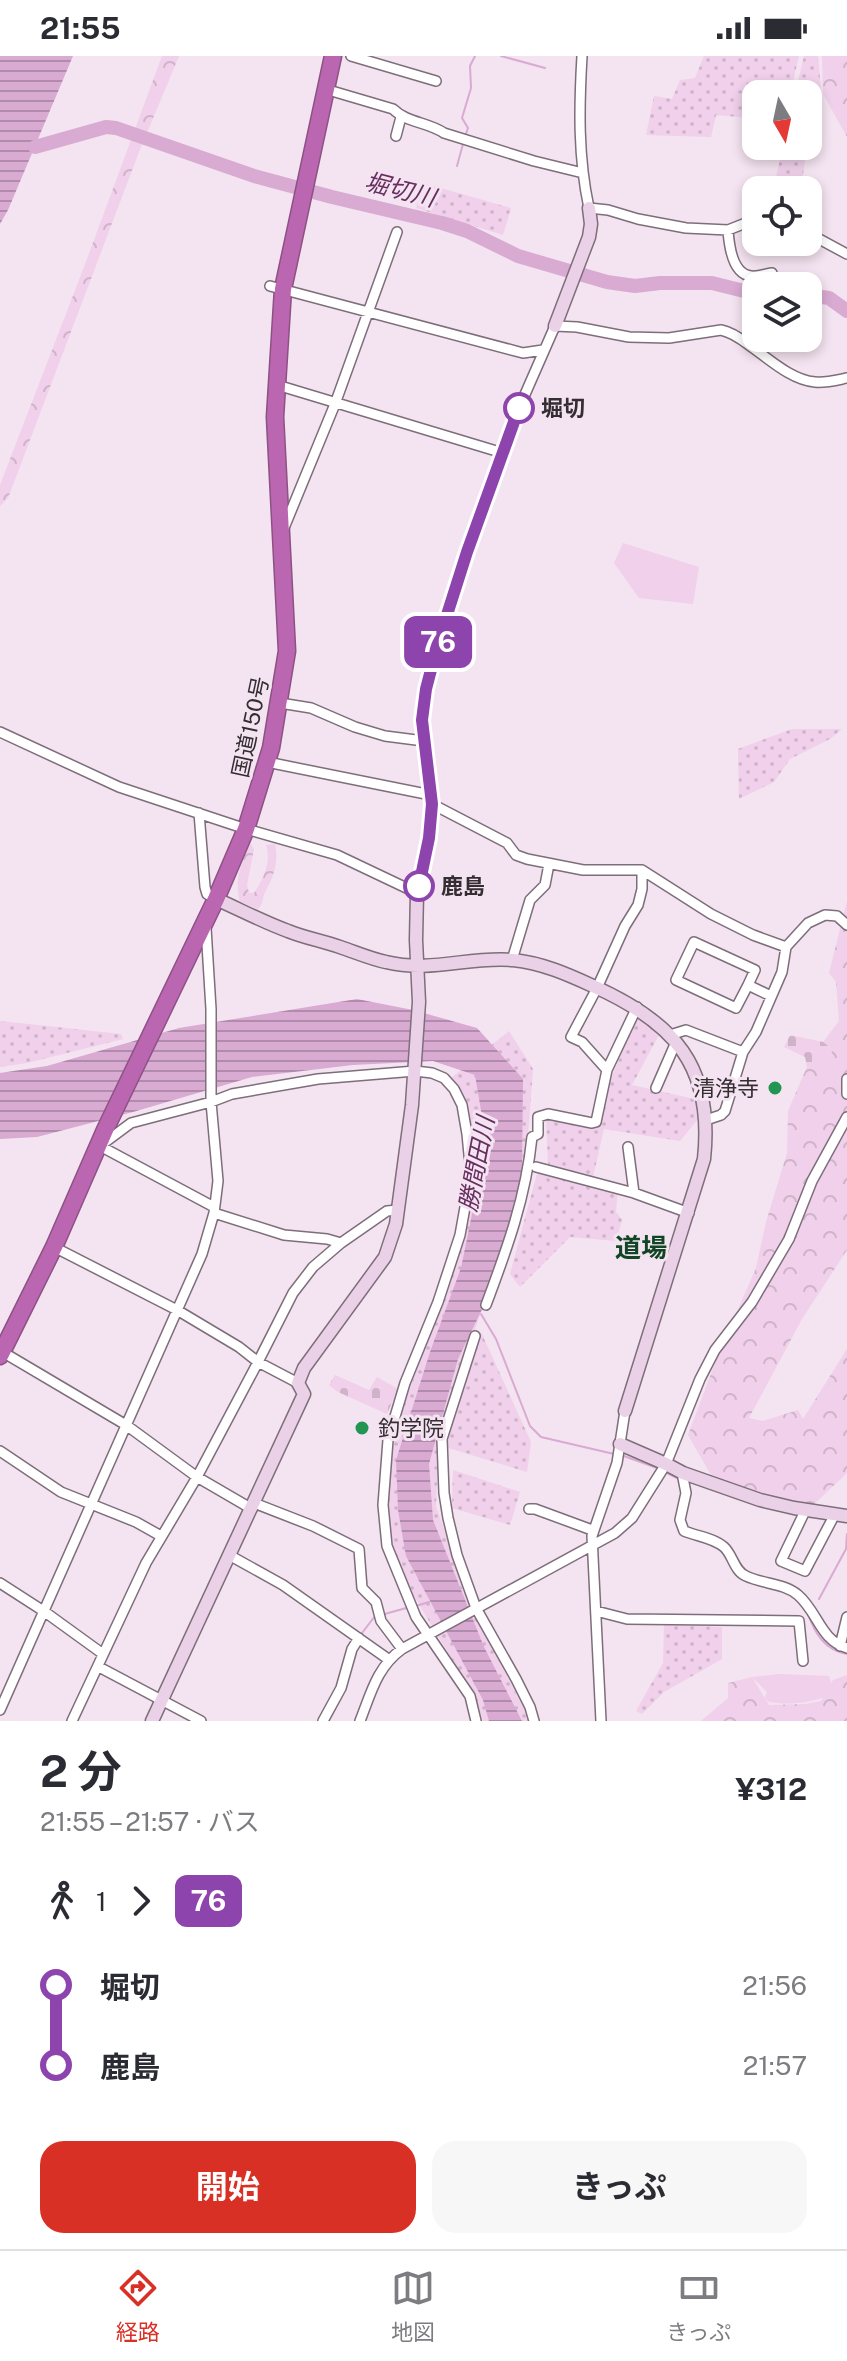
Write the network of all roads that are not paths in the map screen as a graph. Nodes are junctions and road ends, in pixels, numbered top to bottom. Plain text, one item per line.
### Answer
1 (333, 56) edge
2 (351, 56) edge
3 (582, 56) edge
4 (436, 81) dead end
5 (325, 89) junction
6 (401, 117) junction
7 (396, 136) dead end
8 (583, 173) junction
9 (589, 208) junction
10 (742, 224) edge
11 (728, 230) junction
12 (397, 232) dead end
13 (822, 241) edge
14 (847, 254) edge
15 (743, 272) edge
16 (277, 287) junction
17 (369, 313) junction
18 (555, 326) junction
19 (543, 350) junction
20 (847, 378) edge
21 (277, 385) junction
22 (335, 404) junction
23 (503, 453) junction
24 (282, 532) junction
25 (280, 703) junction
26 (0, 732) edge
27 (424, 741) junction
28 (267, 762) junction
29 (431, 800) junction
30 (199, 813) junction
31 (246, 829) junction
32 (549, 864) junction
33 (642, 870) junction
34 (417, 893) junction
35 (216, 899) junction
36 (205, 921) junction
37 (847, 925) edge
38 (786, 947) junction
39 (512, 960) junction
40 (417, 966) junction
41 (748, 985) junction
42 (597, 988) junction
43 (771, 996) junction
44 (587, 1007) junction
45 (637, 1007) junction
46 (599, 1013) dead end
47 (673, 1038) junction
48 (743, 1052) junction
49 (415, 1069) junction
50 (607, 1070) junction
51 (847, 1079) edge
52 (656, 1088) dead end
53 (847, 1094) edge
54 (210, 1098) junction
55 (847, 1117) edge
56 (706, 1120) junction
57 (103, 1138) junction
58 (628, 1147) dead end
59 (536, 1167) dead end
60 (634, 1193) junction
61 (214, 1210) junction
62 (398, 1210) junction
63 (689, 1213) junction
64 (341, 1243) junction
65 (54, 1247) junction
66 (486, 1305) dead end
67 (177, 1310) junction
68 (475, 1336) dead end
69 (1, 1353) edge
70 (258, 1362) junction
71 (298, 1383) junction
72 (625, 1411) joint
73 (126, 1425) junction
74 (0, 1451) edge
75 (619, 1451) junction
76 (664, 1468) junction
77 (686, 1474) junction
78 (197, 1477) junction
79 (93, 1505) junction
80 (253, 1506) junction
81 (529, 1509) dead end
82 (806, 1509) junction
83 (841, 1515) edge
84 (592, 1530) junction
85 (161, 1536) junction
86 (593, 1545) junction
87 (229, 1555) junction
88 (0, 1583) edge
89 (476, 1608) junction
90 (596, 1611) junction
91 (45, 1612) junction
92 (847, 1617) edge
93 (846, 1629) edge
94 (428, 1635) junction
95 (359, 1638) junction
96 (844, 1647) edge
97 (402, 1649) junction
98 (103, 1654) junction
99 (388, 1659) junction
100 (803, 1661) dead end
101 (99, 1667) junction
102 (162, 1699) junction
103 (0, 1710) edge
104 (72, 1721) edge
105 (152, 1721) edge
106 (201, 1721) edge
107 (323, 1721) edge
108 (360, 1721) edge
109 (476, 1721) edge
110 (534, 1721) edge
111 (601, 1721) edge

1 - 5 highway, 国道150号
2 - 4 street
3 - 8 street
5 - 6 street
5 - 16 highway, 国道150号
6 - 7 street
6 - 8 street
8 - 9 street
9 - 11 street
9 - 18 street
10 - 11 street
11 - 15 street
12 - 17 street
13 - 14 street
16 - 17 street
16 - 21 highway, 国道150号
17 - 19 street
17 - 22 street
18 - 19 street
18 - 20 street
19 - 23 street
21 - 22 street
21 - 24 highway, 国道150号
22 - 23 street
22 - 24 street
23 - 27 street
24 - 25 highway, 国道150号
25 - 27 street
25 - 28 highway, 国道150号
26 - 30 street
27 - 29 street
28 - 29 street
28 - 31 highway, 国道150号
29 - 32 street
29 - 34 street
30 - 31 street
30 - 35 street
31 - 34 street
31 - 35 highway, 国道150号
32 - 33 street
32 - 39 street
33 - 38 street
33 - 42 street
34 - 40 street
35 - 36 highway, 国道150号
35 - 40 street
36 - 54 street
36 - 57 highway, 国道150号
37 - 38 street
38 - 43 street
39 - 40 street
39 - 42 street
40 - 49 street
41 - 41 street
41 - 43 street
42 - 44 street
42 - 45 street
43 - 48 street
44 - 46 street
44 - 50 street
45 - 47 street
45 - 50 street
47 - 48 street
47 - 52 street
47 - 56 street
48 - 56 street
49 - 54 street
49 - 62 street
49 - 94 street
50 - 66 street
51 - 53 street
54 - 57 street
54 - 61 street
55 - 76 street
56 - 63 street
57 - 61 street
57 - 65 highway, 国道150号
58 - 60 street
59 - 60 street
60 - 63 street
61 - 64 street
61 - 67 street
62 - 64 street
62 - 71 street
63 - 72 street
64 - 70 street
65 - 67 street
65 - 69 highway, 国道150号
67 - 70 street
67 - 73 street
68 - 89 street
69 - 73 street
70 - 71 street
70 - 78 street
71 - 80 street
72 - 75 street
73 - 78 street
73 - 79 street
74 - 79 street
75 - 76 street
75 - 84 street
76 - 77 street
76 - 86 street
77 - 82 street
77 - 96 street
78 - 80 street
78 - 85 street
79 - 85 street
79 - 91 street
80 - 87 street
80 - 97 street
81 - 84 street
82 - 83 street
82 - 83 street
84 - 86 street
85 - 98 street
86 - 89 street
86 - 90 street
87 - 95 street
87 - 102 street
88 - 91 street
89 - 94 street
89 - 110 street
90 - 100 street
90 - 111 street
91 - 98 street
91 - 103 street
92 - 93 street
93 - 96 street
94 - 97 street
94 - 109 street
95 - 99 street
95 - 107 street
97 - 99 street
98 - 101 street
99 - 108 street
101 - 102 street
101 - 104 street
102 - 105 street
102 - 106 street

